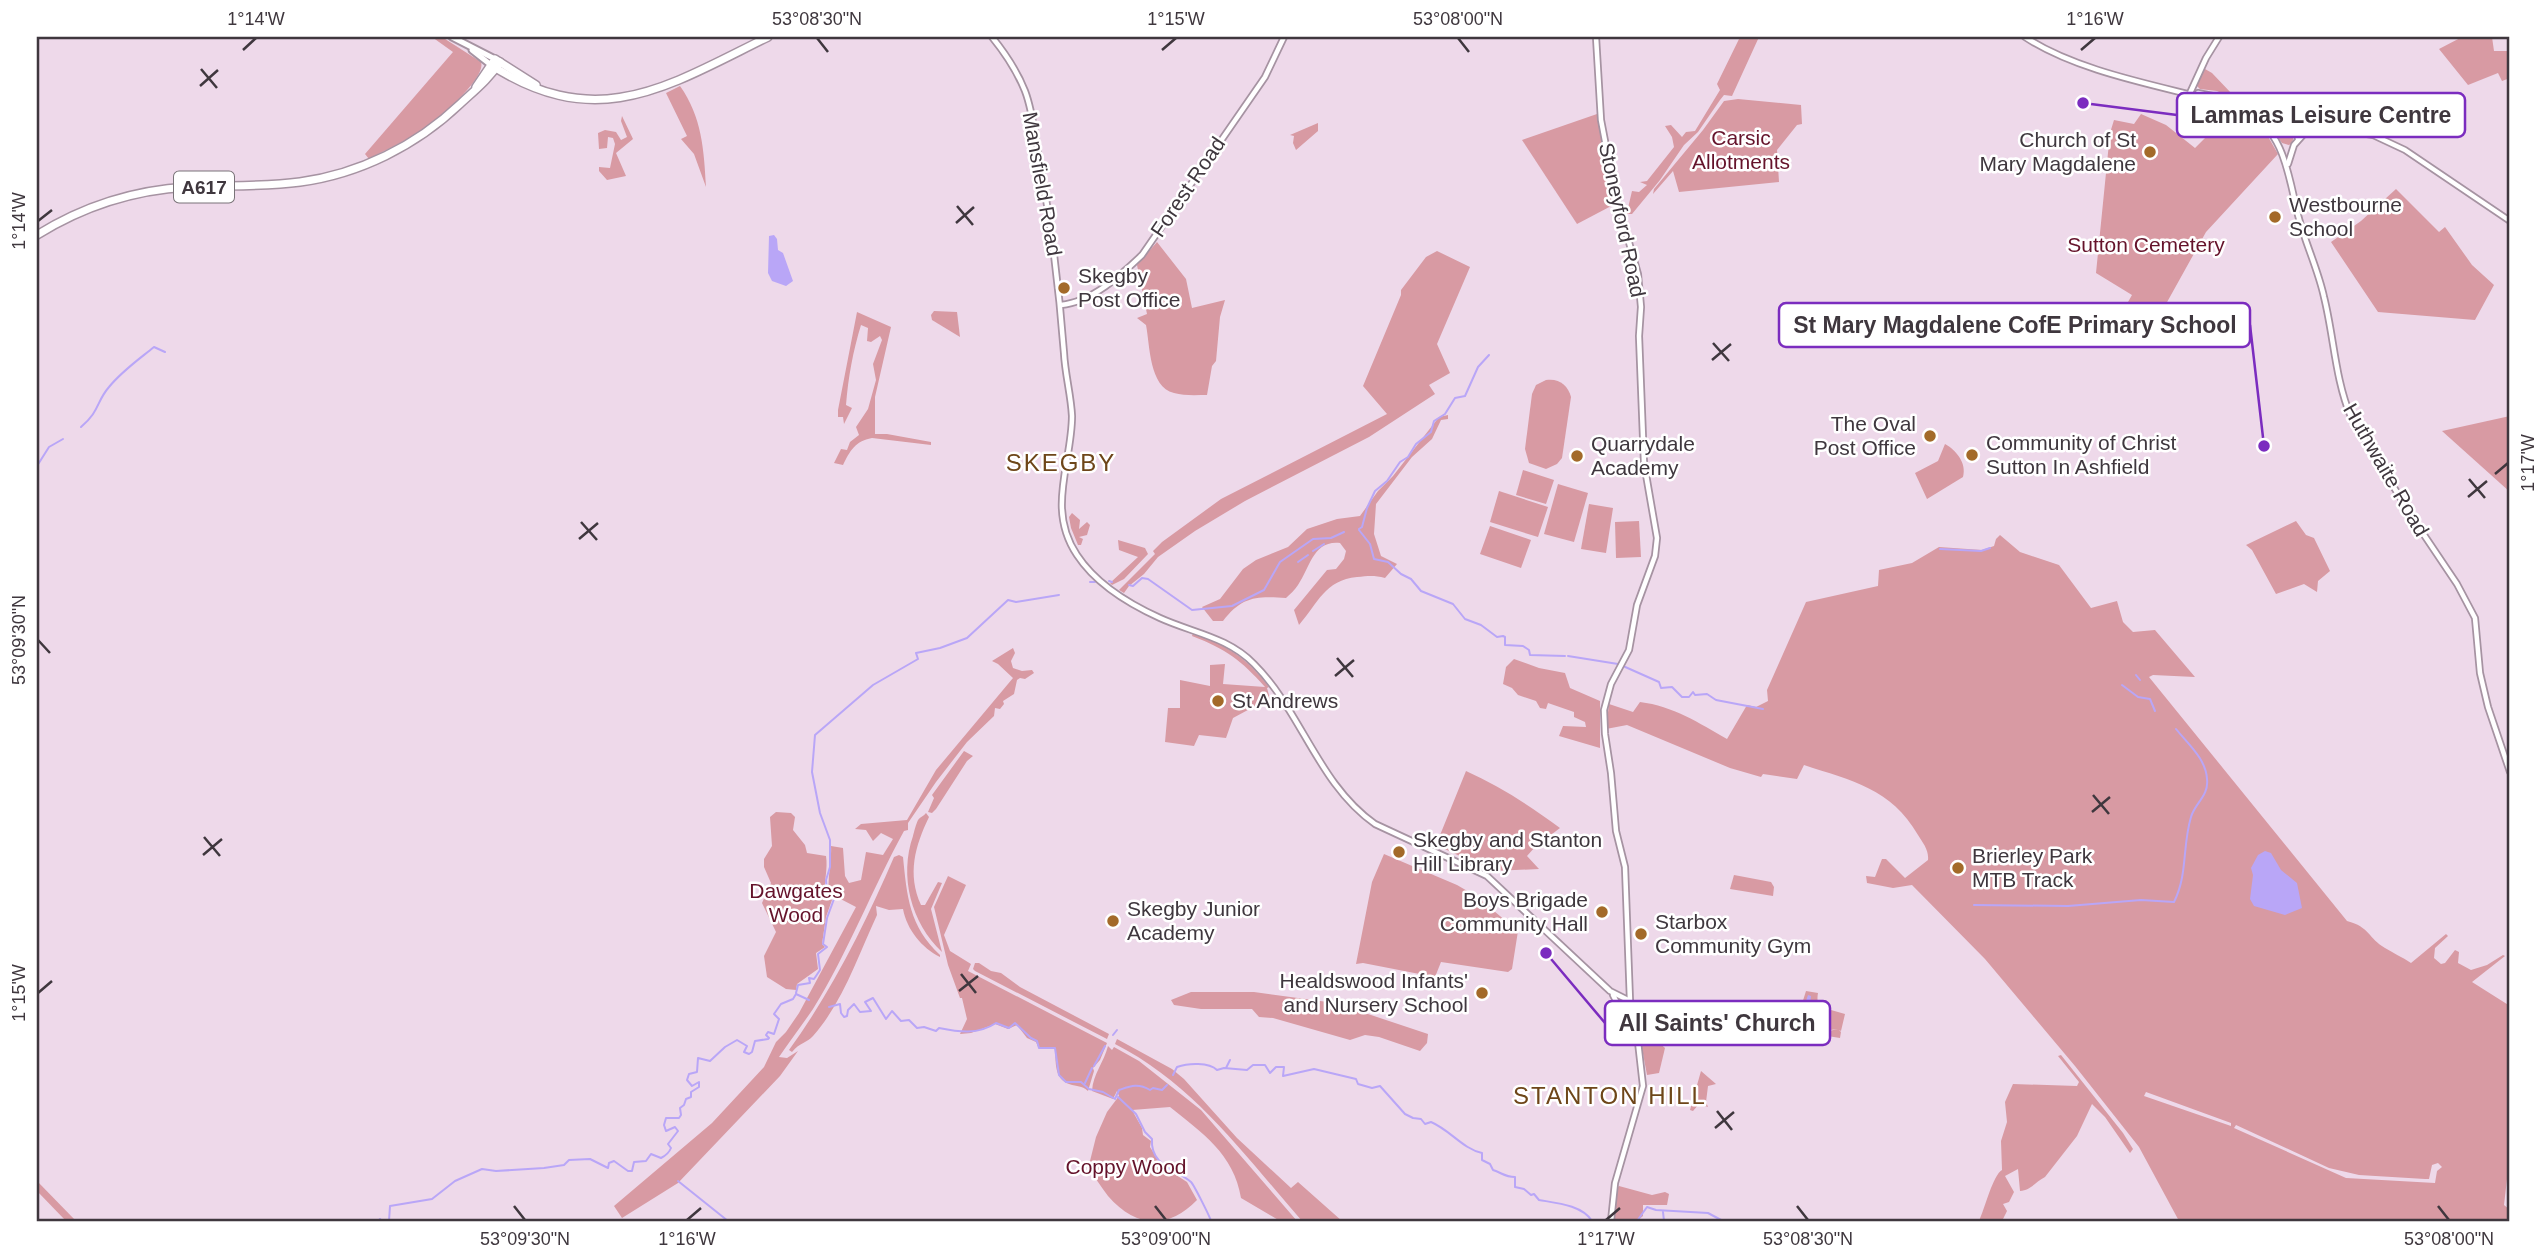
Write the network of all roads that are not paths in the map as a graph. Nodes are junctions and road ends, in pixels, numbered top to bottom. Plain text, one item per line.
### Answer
1 (453, 37) edge
2 (768, 37) edge
3 (992, 37) edge
4 (1284, 37) edge
5 (1596, 37) edge
6 (2025, 37) edge
7 (2219, 37) edge
8 (496, 64) junction
9 (2190, 93) junction
10 (2267, 113) junction
11 (2284, 117) junction
12 (2262, 122) junction
13 (2313, 124) junction
14 (2296, 143) junction
15 (2278, 145) junction
16 (2287, 164) junction
17 (2510, 221) edge
18 (37, 235) edge
19 (1061, 306) junction
20 (2510, 772) edge
21 (1610, 991) junction
22 (1628, 1002) junction
23 (1619, 1006) junction
24 (1625, 1012) junction
25 (1634, 1020) junction
26 (1611, 1221) edge

1 - 8 main road
2 - 8 highway
3 - 19 main road, Mansfield Road
4 - 19 main road, Forest Road
5 - 22 main road, Stoneyford Road
6 - 9 main road
7 - 9 main road
8 - 18 highway, A617
9 - 10 main road
9 - 12 main road
10 - 11 main road
10 - 12 main road
11 - 13 main road
11 - 14 main road
12 - 15 main road, Huthwaite Road
13 - 14 main road
13 - 17 main road
14 - 15 main road
14 - 16 main road
15 - 16 main road, Huthwaite Road
16 - 20 main road, Huthwaite Road
19 - 21 main road, Mansfield Road
21 - 22 main road, Mansfield Road
21 - 23 main road, Mansfield Road
22 - 23 main road
22 - 24 main road
22 - 25 main road, Stoneyford Road
23 - 24 main road, Mansfield Road
24 - 25 main road, Mansfield Road
25 - 26 main road, Stoneyford Road

